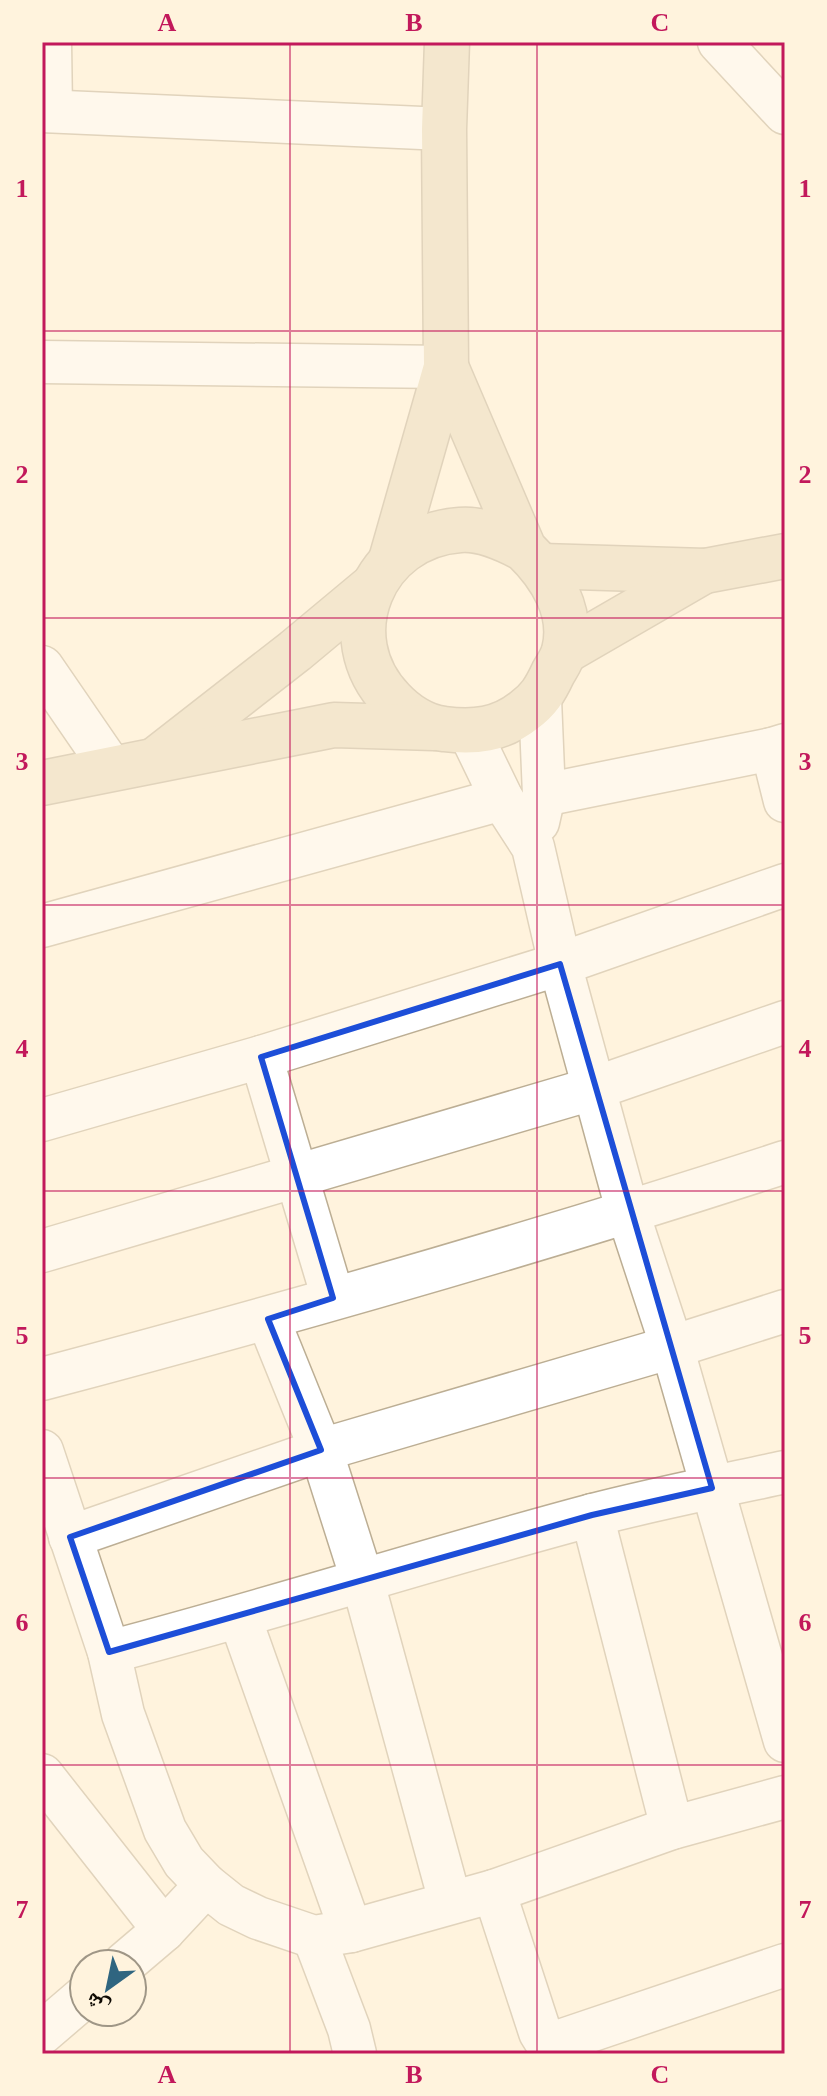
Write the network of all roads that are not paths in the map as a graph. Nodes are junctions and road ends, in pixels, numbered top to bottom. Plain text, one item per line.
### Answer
1 (50, 42) edge
2 (447, 42) edge
3 (719, 42) edge
4 (46, 111) edge
5 (785, 113) edge
6 (444, 129) junction
7 (42, 362) edge
8 (446, 367) junction
9 (785, 556) edge
10 (533, 557) junction
11 (705, 571) junction
12 (382, 573) junction
13 (564, 652) junction
14 (42, 667) edge
15 (540, 699) junction
16 (453, 730) junction
17 (778, 747) edge
18 (132, 766) junction
19 (42, 783) edge
20 (544, 795) junction
21 (502, 799) junction
22 (785, 801) edge
23 (533, 847) junction
24 (785, 885) edge
25 (42, 926) edge
26 (560, 964) junction
27 (785, 1022) edge
28 (261, 1057) junction
29 (595, 1088) junction
30 (42, 1120) edge
31 (785, 1162) edge
32 (296, 1176) junction
33 (628, 1213) junction
34 (42, 1251) edge
35 (333, 1298) junction
36 (785, 1311) edge
37 (268, 1319) junction
38 (672, 1347) junction
39 (42, 1379) edge
40 (321, 1450) junction
41 (42, 1451) edge
42 (785, 1472) edge
43 (712, 1488) junction
44 (592, 1515) junction
45 (70, 1537) junction
46 (362, 1579) junction
47 (240, 1618) junction
48 (109, 1652) junction
49 (785, 1741) edge
50 (42, 1775) edge
51 (785, 1797) edge
52 (672, 1828) junction
53 (206, 1885) junction
54 (494, 1891) junction
55 (450, 1901) junction
56 (164, 1930) junction
57 (332, 1934) junction
58 (143, 1948) edge
59 (785, 1965) edge
60 (68, 2011) edge
61 (42, 2033) edge
62 (60, 2054) edge
63 (355, 2054) edge

1 - 4 street
2 - 6 main road
3 - 5 street
4 - 6 street
6 - 8 main road
7 - 8 street
8 - 10 main road
8 - 12 main road
9 - 11 main road
10 - 11 main road
10 - 12 main road
10 - 13 main road
11 - 13 main road
12 - 16 main road
12 - 18 main road
13 - 15 main road
14 - 18 street
15 - 16 main road
15 - 20 street
16 - 18 main road
16 - 21 street
17 - 20 street
17 - 22 street
18 - 19 main road
20 - 23 street
21 - 23 street
21 - 25 street
23 - 26 street
24 - 26 street
26 - 28 street
26 - 29 street
27 - 29 street
28 - 30 street
28 - 32 street
29 - 32 street
29 - 33 street
31 - 33 street
32 - 34 street
32 - 35 street
33 - 35 street
33 - 38 street
35 - 37 street
36 - 38 street
37 - 39 street
37 - 40 street
38 - 40 street
38 - 43 street
40 - 45 street
40 - 46 street
41 - 45 street
42 - 43 street
43 - 44 street
43 - 49 street
44 - 46 street
44 - 52 street
45 - 48 street
46 - 47 street
46 - 55 street
47 - 48 street
47 - 57 street
48 - 53 street
50 - 56 street
51 - 52 street
52 - 54 street
53 - 56 street
53 - 57 street
54 - 55 street
54 - 59 street
55 - 57 street
56 - 58 street
57 - 63 street
60 - 61 street
61 - 62 street

